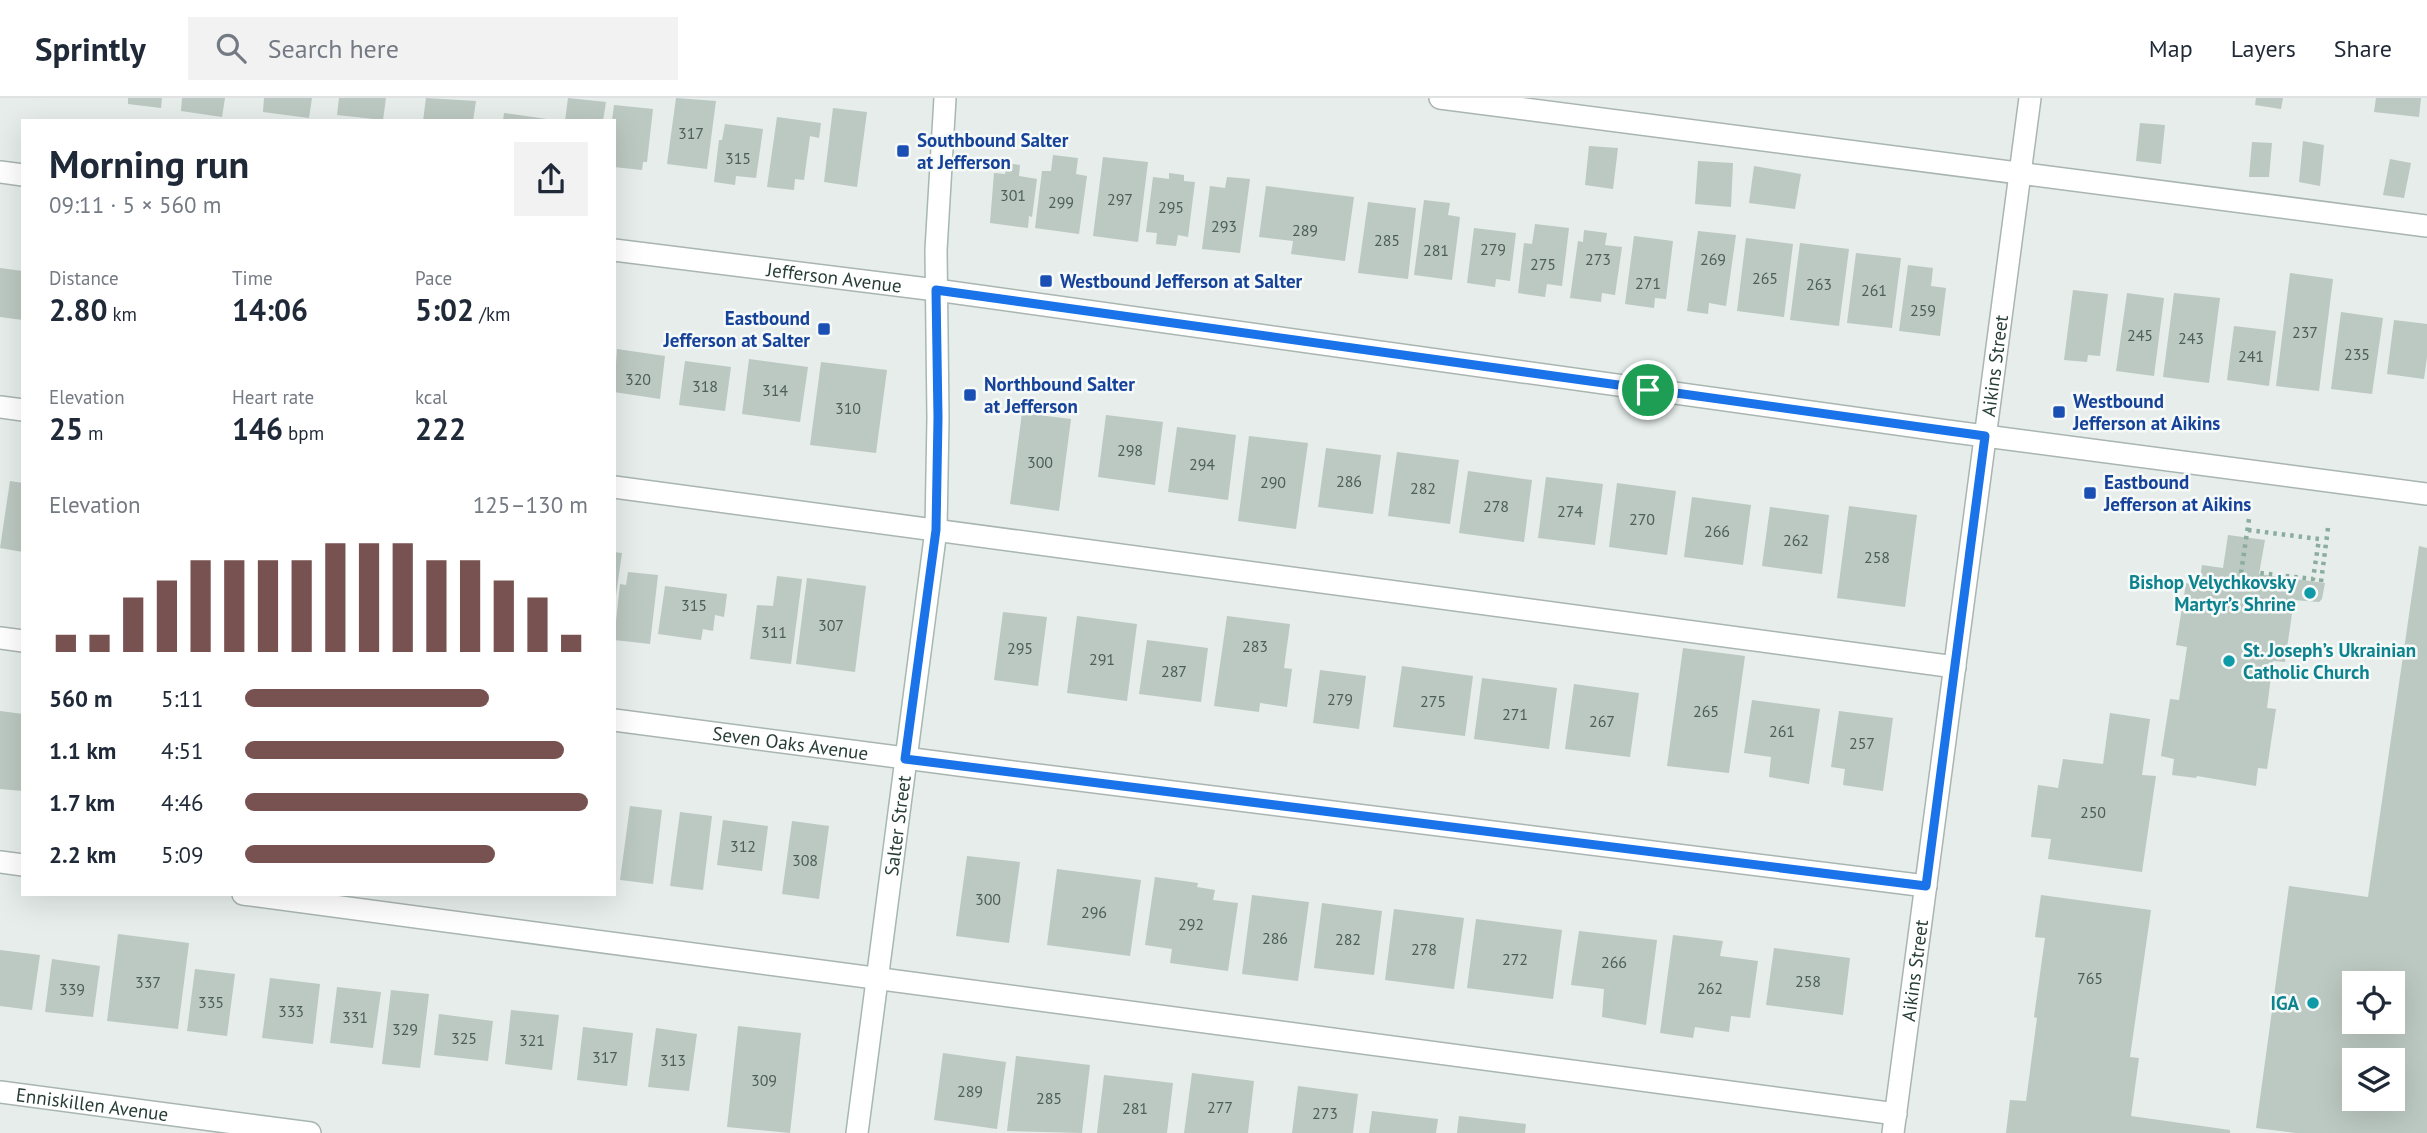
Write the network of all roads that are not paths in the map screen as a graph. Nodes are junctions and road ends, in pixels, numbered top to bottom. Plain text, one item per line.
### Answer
1 (946, 98) edge
2 (1440, 98) edge
3 (2030, 98) edge
4 (0, 172) edge
5 (2019, 174) junction
6 (21, 175) edge
7 (2427, 226) edge
8 (616, 250) edge
9 (936, 290) junction
10 (0, 407) edge
11 (21, 410) edge
12 (1985, 436) junction
13 (616, 487) edge
14 (2427, 494) edge
15 (936, 530) junction
16 (0, 638) edge
17 (21, 641) edge
18 (1955, 667) junction
19 (616, 720) edge
20 (905, 759) junction
21 (0, 862) edge
22 (21, 865) edge
23 (1926, 886) junction
24 (258, 896) edge
25 (876, 978) junction
26 (0, 1092) edge
27 (1895, 1124) edge
28 (310, 1133) edge
29 (857, 1133) edge

1 - 9 street, Salter Street
2 - 5 street
3 - 5 street, Aikins Street
4 - 6 street
5 - 7 street
5 - 12 street, Aikins Street
8 - 9 street, Jefferson Avenue
9 - 12 street, Jefferson Avenue
9 - 15 street, Salter Street
10 - 11 street
12 - 14 street, Jefferson Avenue
12 - 18 street, Aikins Street
13 - 15 street
15 - 18 street
15 - 20 street, Salter Street
16 - 17 street
18 - 23 street, Aikins Street
19 - 20 street, Seven Oaks Avenue
20 - 23 street, Seven Oaks Avenue
20 - 25 street, Salter Street
21 - 22 street
23 - 27 street, Aikins Street
24 - 25 street
25 - 27 street
25 - 29 street, Salter Street
26 - 28 street, Enniskillen Avenue

